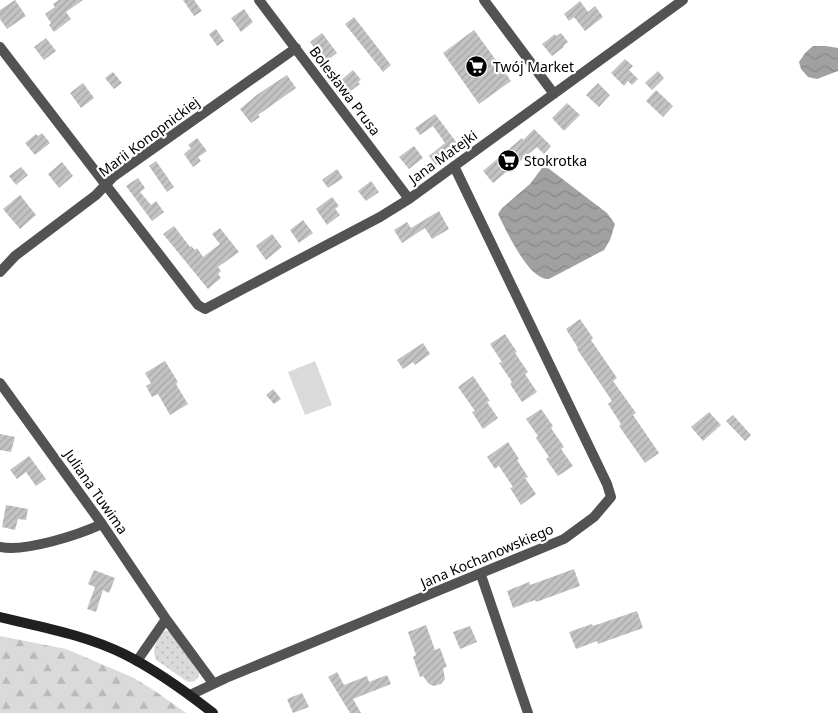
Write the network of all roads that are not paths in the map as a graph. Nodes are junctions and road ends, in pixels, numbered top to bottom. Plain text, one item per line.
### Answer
1 (259, 0) edge
2 (484, 0) edge
3 (683, 0) edge
4 (0, 47) edge
5 (296, 48) junction
6 (554, 94) junction
7 (454, 166) junction
8 (105, 186) junction
9 (409, 199) junction
10 (0, 272) edge
11 (0, 383) edge
12 (102, 524) junction
13 (0, 546) edge
14 (481, 575) junction
15 (0, 617) edge
16 (166, 619) junction
17 (137, 661) junction
18 (213, 683) junction
19 (190, 695) junction
20 (213, 713) edge
21 (528, 713) edge

1 - 5 street, Bolesława Prusa
2 - 6 street
3 - 6 street, Jana Matejki
4 - 8 street
5 - 8 street, Marii Konopnickiej
5 - 9 street, Bolesława Prusa
6 - 7 street, Jana Matejki
7 - 9 street, Jana Matejki
7 - 14 street, Jana Kochanowskiego
8 - 9 street, Jana Matejki
8 - 10 street, Marii Konopnickiej
11 - 12 street, Juliana Tuwima
12 - 13 street
12 - 16 street, Juliana Tuwima
14 - 18 street, Jana Kochanowskiego
14 - 21 street
15 - 17 main road
16 - 17 street
16 - 18 street, Juliana Tuwima
17 - 19 main road
18 - 19 street, Jana Kochanowskiego
19 - 20 main road

